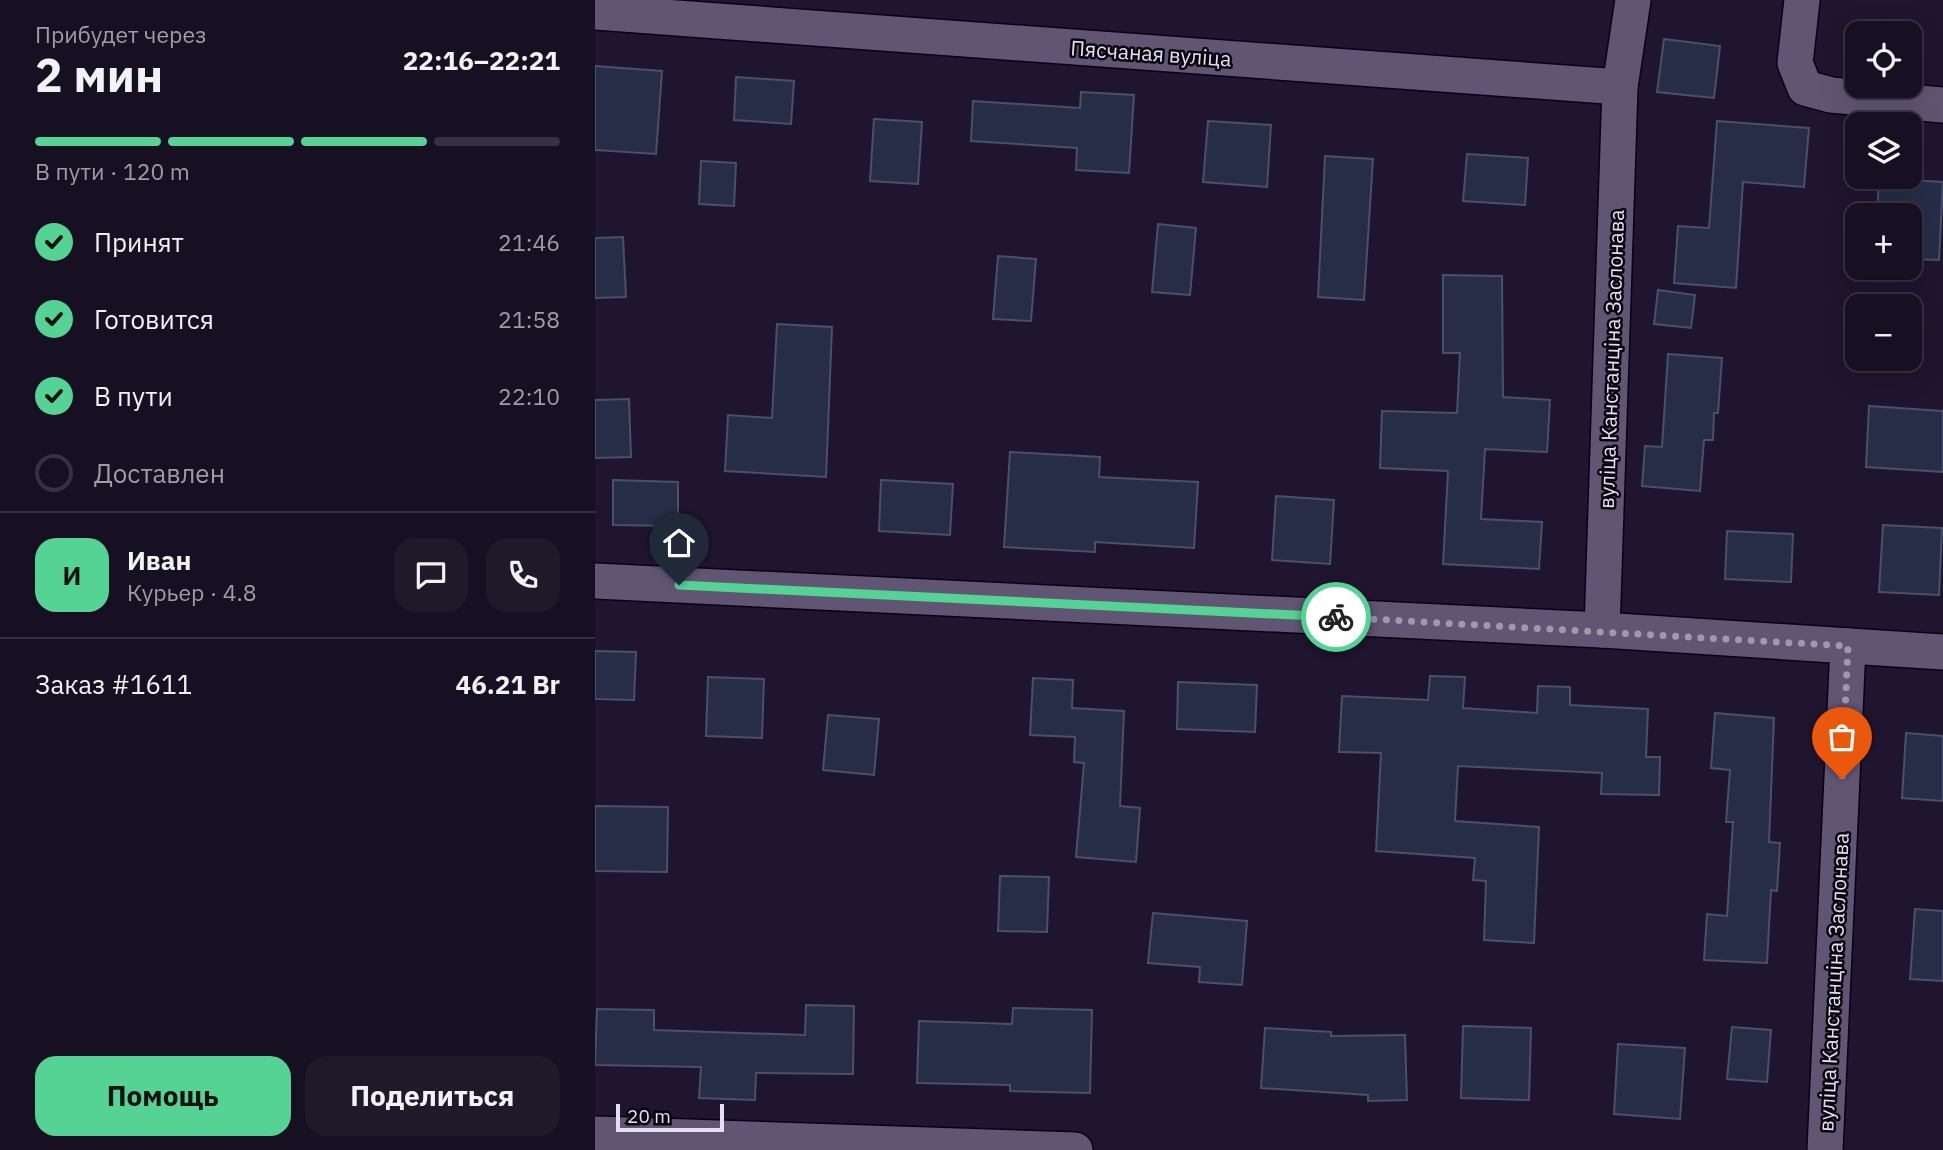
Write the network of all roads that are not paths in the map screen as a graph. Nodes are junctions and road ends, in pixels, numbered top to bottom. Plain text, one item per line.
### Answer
1 (1633, 0) edge
2 (1802, 0) edge
3 (595, 12) edge
4 (1620, 87) junction
5 (1943, 105) edge
6 (595, 581) edge
7 (1602, 630) junction
8 (1848, 646) junction
9 (1943, 652) edge
10 (595, 1134) edge
11 (1075, 1150) edge
12 (1825, 1150) edge

1 - 4 street
2 - 5 street
3 - 4 street, Пясчаная вуліца
4 - 7 street, вуліца Канстанціна Заслонава
6 - 7 street
7 - 8 street
8 - 9 street
8 - 12 street, вуліца Канстанціна Заслонава
10 - 11 street

